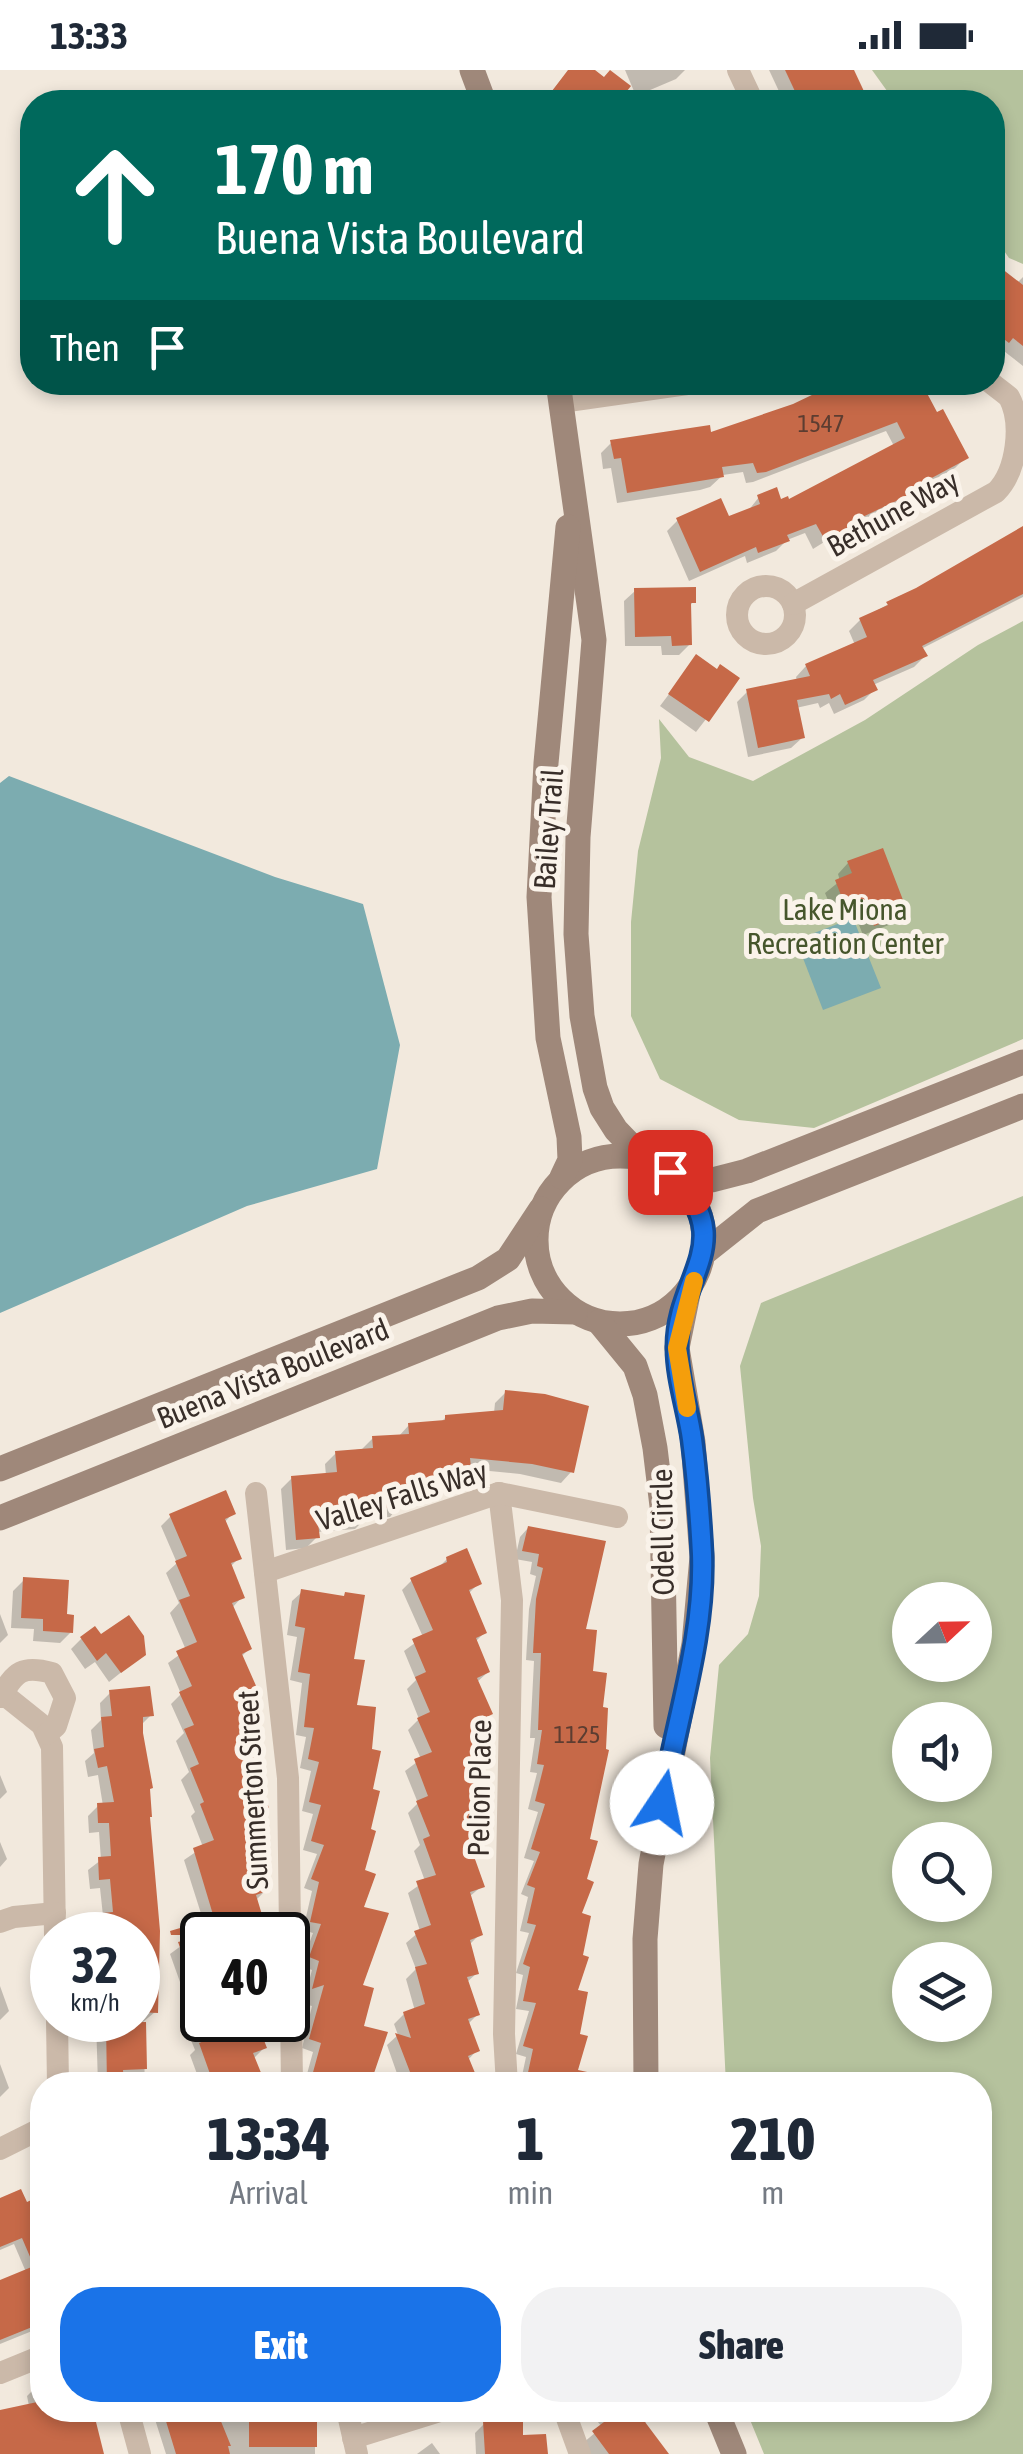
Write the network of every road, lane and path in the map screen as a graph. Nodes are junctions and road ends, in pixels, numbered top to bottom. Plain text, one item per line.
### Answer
1 (560, 395) edge
2 (1019, 409) edge
3 (1018, 468) edge
4 (571, 477) junction
5 (793, 604) dead end
6 (1023, 1062) edge
7 (1023, 1106) edge
8 (663, 1167) junction
9 (562, 1177) junction
10 (541, 1209) junction
11 (704, 1254) junction
12 (689, 1289) junction
13 (587, 1317) junction
14 (0, 1469) edge
15 (256, 1493) dead end
16 (500, 1493) junction
17 (617, 1517) dead end
18 (0, 1518) edge
19 (265, 1572) junction
20 (0, 1697) edge
21 (47, 1734) junction
22 (667, 1772) junction
23 (55, 1912) edge
24 (30, 1920) edge
25 (0, 1922) edge
26 (57, 2042) edge
27 (58, 2072) edge
28 (292, 2072) edge
29 (506, 2072) edge
30 (646, 2072) edge
31 (30, 2134) edge
32 (0, 2149) edge
33 (30, 2361) edge
34 (0, 2373) edge
35 (131, 2422) edge
36 (414, 2422) edge
37 (568, 2422) edge
38 (721, 2422) edge
39 (355, 2446) edge
40 (140, 2454) edge
41 (580, 2454) edge
42 (734, 2454) edge

1 - 4 street, Bailey Trail
2 - 3 street, Bethune Way
3 - 5 street, Bethune Way
4 - 8 street, Bailey Trail
4 - 9 street, Bailey Trail
6 - 8 street
7 - 11 street, Buena Vista Boulevard
8 - 9 street
8 - 11 street
9 - 10 street, Buena Vista Boulevard
10 - 13 street
10 - 14 street, Buena Vista Boulevard
11 - 12 street, Buena Vista Boulevard
12 - 13 street, Buena Vista Boulevard
12 - 22 street, Odell Circle
13 - 18 street, Buena Vista Boulevard
13 - 22 street, Odell Circle
15 - 19 street, Summerton Street
16 - 17 street, Valley Falls Way
16 - 19 street, Valley Falls Way
16 - 29 street, Pelion Place
19 - 28 street, Summerton Street
20 - 21 street
20 - 21 street
21 - 23 street
22 - 30 street, Odell Circle
24 - 25 street
26 - 27 street
31 - 32 street
33 - 34 street
35 - 40 street
36 - 39 street
37 - 41 street
38 - 42 street

